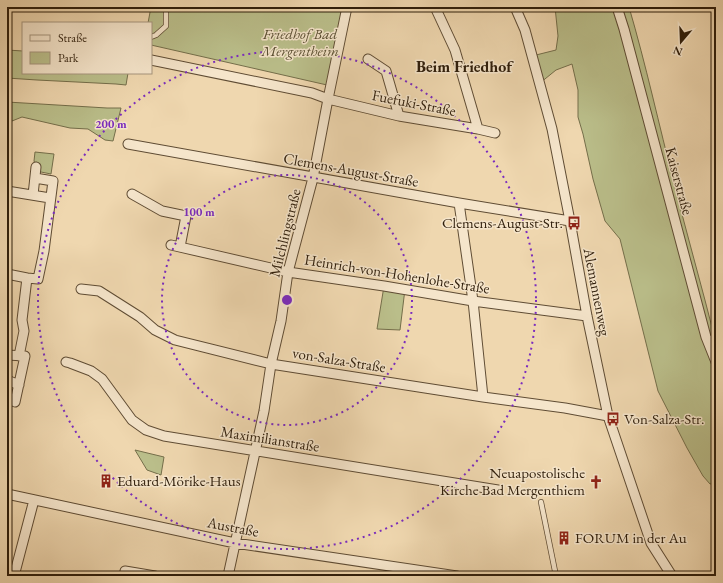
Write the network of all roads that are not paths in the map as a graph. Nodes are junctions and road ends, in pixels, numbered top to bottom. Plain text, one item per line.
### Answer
1 (166, 7) edge
2 (347, 7) edge
3 (435, 7) edge
4 (515, 7) edge
5 (618, 7) edge
6 (152, 37) edge
7 (368, 59) dead end
8 (152, 60) edge
9 (328, 99) junction
10 (399, 116) junction
11 (478, 129) junction
12 (495, 133) dead end
13 (128, 144) dead end
14 (36, 167) dead end
15 (35, 178) junction
16 (313, 178) junction
17 (7, 191) edge
18 (132, 194) dead end
19 (33, 195) junction
20 (50, 198) junction
21 (459, 203) junction
22 (570, 221) junction
23 (288, 272) junction
24 (7, 274) edge
25 (27, 278) junction
26 (81, 289) dead end
27 (473, 301) junction
28 (587, 316) junction
29 (706, 337) junction
30 (716, 340) edge
31 (7, 355) edge
32 (22, 356) junction
33 (66, 362) dead end
34 (716, 362) edge
35 (271, 364) junction
36 (7, 380) edge
37 (19, 385) junction
38 (483, 397) junction
39 (15, 402) dead end
40 (608, 416) junction
41 (255, 451) junction
42 (498, 490) dead end
43 (7, 494) edge
44 (34, 500) junction
45 (541, 502) dead end
46 (235, 543) junction
47 (125, 571) dead end
48 (14, 576) edge
49 (155, 576) edge
50 (228, 576) edge
51 (457, 576) edge
52 (556, 576) edge
53 (672, 576) edge

1 - 6 lane
2 - 9 street, Milchlingstraße
3 - 11 street
4 - 22 street, Alemannenweg
5 - 29 street, Kaiserstraße
7 - 10 street
8 - 9 street
9 - 10 street, Fuefuki-Straße
9 - 16 street, Milchlingstraße
10 - 11 street, Fuefuki-Straße
11 - 12 street, Fuefuki-Straße
13 - 16 street, Clemens-August-Straße
14 - 15 street
15 - 19 street
15 - 20 street
16 - 21 street, Clemens-August-Straße
16 - 23 street, Milchlingstraße
17 - 19 street
18 - 23 street, Heinrich-von-Hohenlohe-Straße
19 - 20 street
20 - 25 street
21 - 22 street, Clemens-August-Straße
21 - 27 street
22 - 28 street, Alemannenweg
23 - 27 street, Heinrich-von-Hohenlohe-Straße
23 - 35 street, Milchlingstraße
24 - 25 street
25 - 32 street
26 - 35 street, von-Salza-Straße
27 - 28 street, Heinrich-von-Hohenlohe-Straße
27 - 38 street
28 - 40 street, Alemannenweg
29 - 30 lane
29 - 34 street, Kaiserstraße
31 - 32 street
32 - 37 street
33 - 41 street, Maximilianstraße
35 - 38 street, von-Salza-Straße
35 - 41 street, Milchlingstraße
36 - 37 street
37 - 39 street
38 - 40 street, von-Salza-Straße
40 - 53 street, Alemannenweg
41 - 42 street, Maximilianstraße
41 - 46 street, Milchlingstraße
43 - 44 street, Austraße
44 - 46 street, Austraße
44 - 48 street
45 - 52 lane
46 - 50 street, Milchlingstraße
46 - 51 street, Austraße
47 - 49 street

